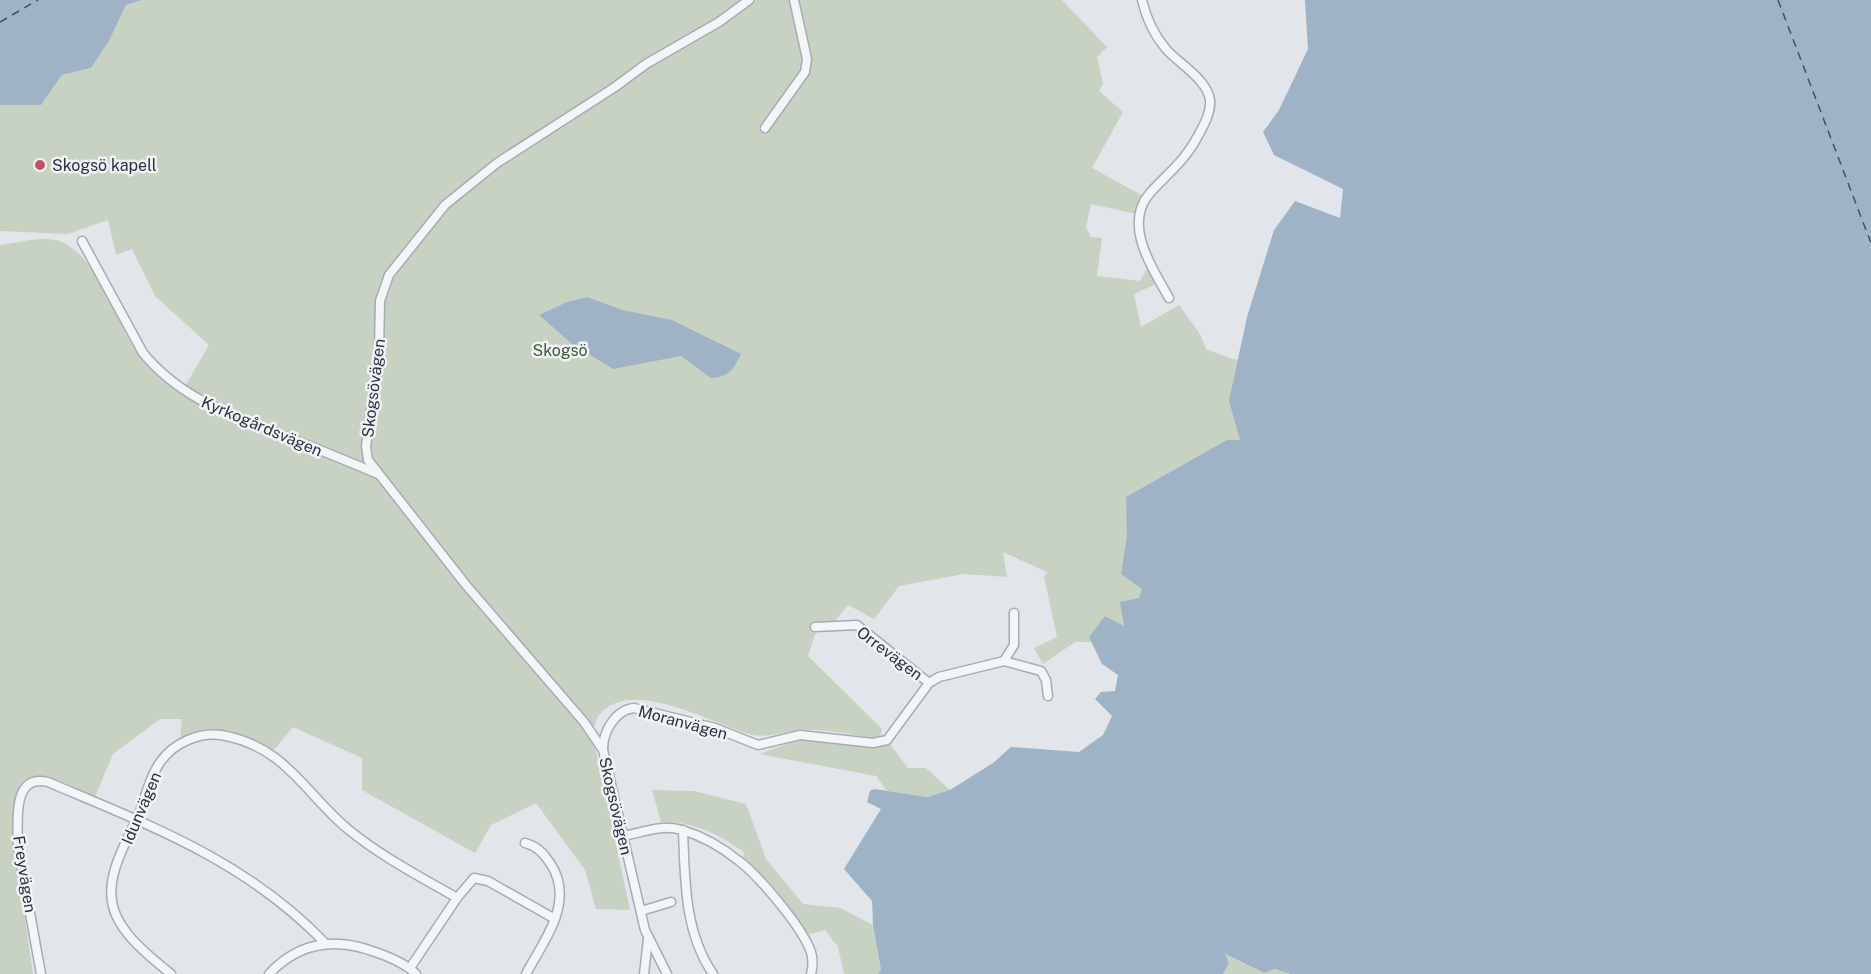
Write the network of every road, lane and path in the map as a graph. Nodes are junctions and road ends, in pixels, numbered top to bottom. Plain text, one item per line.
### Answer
1 (749, 0) edge
2 (795, 0) edge
3 (1142, 0) edge
4 (765, 128) dead end
5 (82, 241) dead end
6 (1169, 298) dead end
7 (379, 474) junction
8 (1014, 613) dead end
9 (815, 627) dead end
10 (1004, 661) junction
11 (929, 683) junction
12 (1048, 696) dead end
13 (603, 750) junction
14 (136, 820) junction
15 (683, 830) junction
16 (623, 836) junction
17 (525, 843) dead end
18 (457, 898) junction
19 (671, 902) dead end
20 (641, 911) junction
21 (555, 919) junction
22 (648, 939) junction
23 (325, 943) junction
24 (413, 971) edge
25 (41, 974) edge
26 (171, 974) edge
27 (269, 974) edge
28 (526, 974) edge
29 (644, 974) edge
30 (667, 974) edge
31 (713, 974) edge
32 (811, 974) edge

1 - 7 street, Skogsövägen
2 - 4 street
3 - 6 street
5 - 7 street, Kyrkogårdsvägen
7 - 13 street, Skogsövägen
8 - 10 street
9 - 11 street, Orrevägen
10 - 11 street
10 - 12 street
11 - 13 street, Moranvägen
13 - 16 street, Skogsövägen
14 - 18 street, Idunvägen
14 - 23 street
14 - 25 street, Freyvägen
14 - 26 street, Idunvägen
15 - 16 street
15 - 31 street
15 - 32 street
16 - 20 street, Skogsövägen
17 - 21 street
18 - 21 street
18 - 24 street
19 - 20 street
20 - 22 street, Skogsövägen
21 - 28 street
22 - 29 street
22 - 30 street, Skogsövägen
23 - 24 street
23 - 27 street

